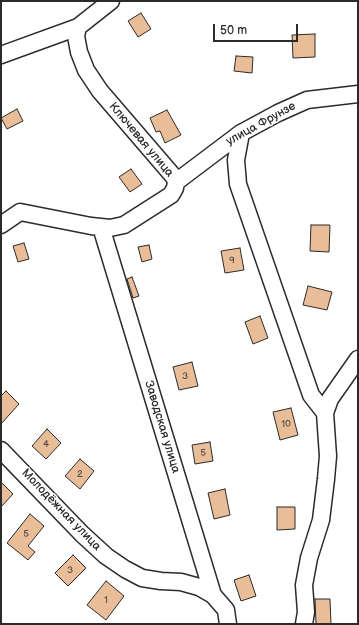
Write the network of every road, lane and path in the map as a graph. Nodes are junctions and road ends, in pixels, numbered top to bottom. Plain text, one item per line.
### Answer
1 (110, 1) edge
2 (78, 27) junction
3 (1, 54) edge
4 (358, 94) edge
5 (242, 133) junction
6 (176, 182) junction
7 (1, 225) edge
8 (101, 227) junction
9 (358, 359) edge
10 (325, 413) junction
11 (1, 450) edge
12 (213, 594) junction
13 (228, 624) edge
14 (304, 624) edge

1 - 2 street
2 - 3 street
2 - 6 street, Ключевая улица
4 - 5 street, улица Фрунзе
5 - 6 street, улица Фрунзе
5 - 10 street
6 - 8 street, Ключевая улица
7 - 8 street, Ключевая улица
8 - 12 street, Заводская улица
9 - 10 street
10 - 14 street
11 - 12 street, Молодёжная улица
12 - 13 street, Заводская улица

